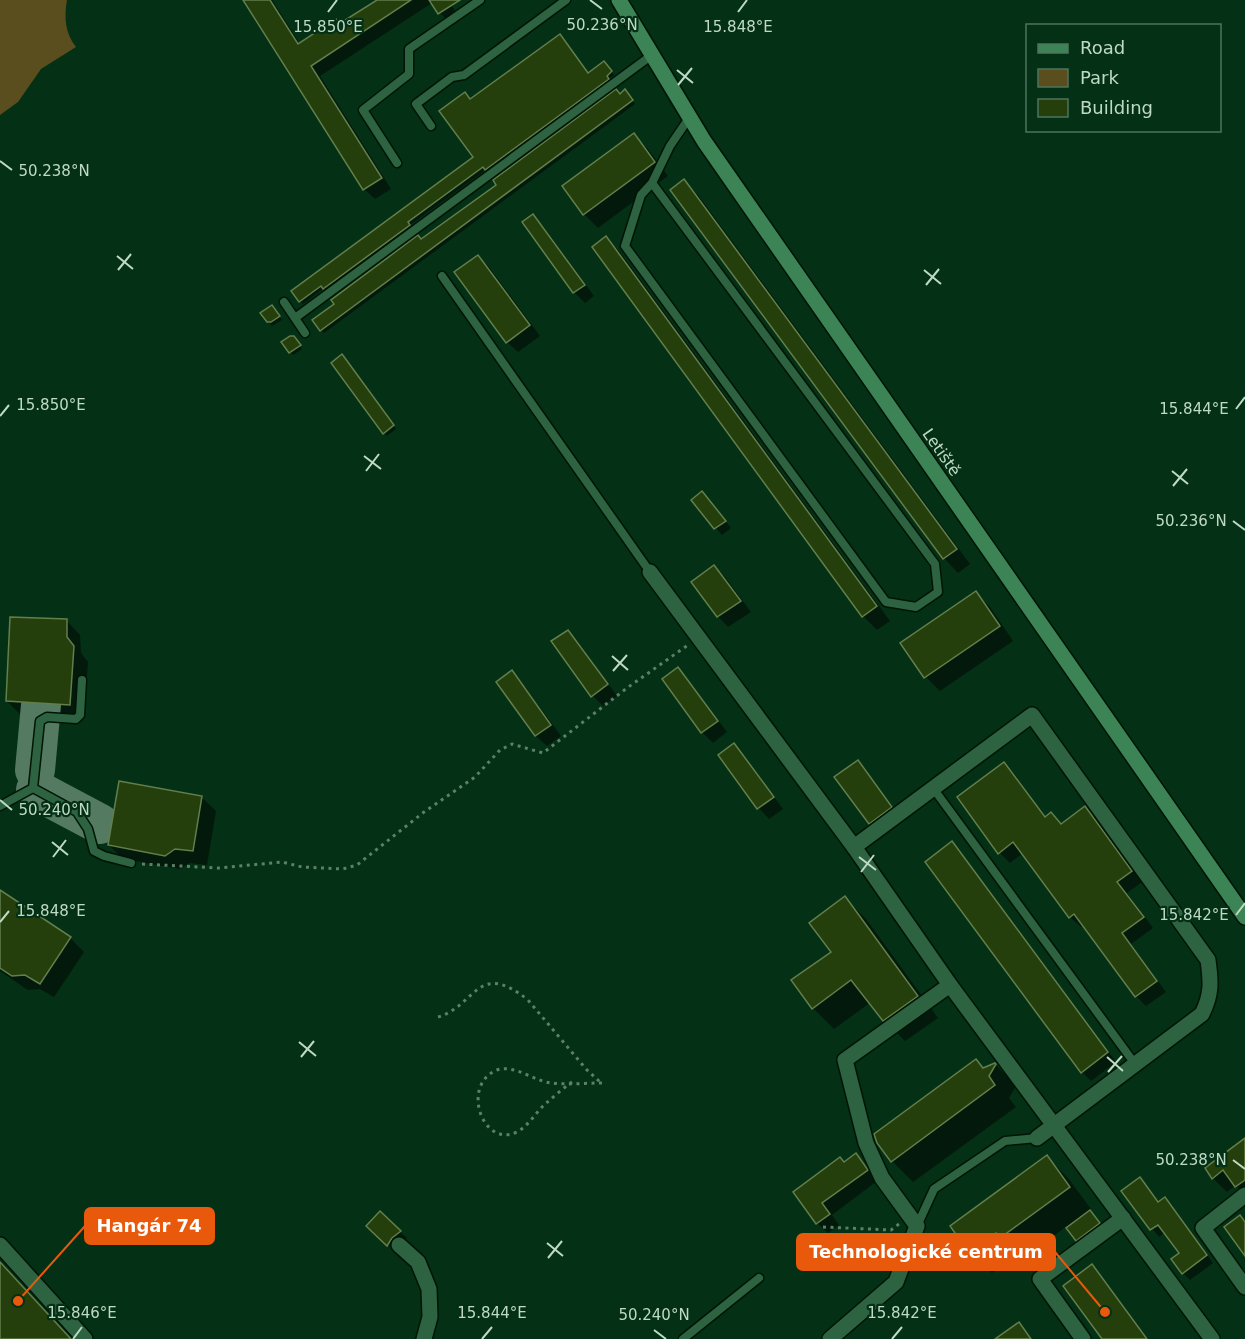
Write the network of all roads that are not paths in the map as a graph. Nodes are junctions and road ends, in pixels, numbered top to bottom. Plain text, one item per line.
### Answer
1 (480, 0) edge
2 (566, 0) edge
3 (619, 0) edge
4 (652, 55) junction
5 (689, 118) junction
6 (431, 126) dead end
7 (397, 163) dead end
8 (652, 183) junction
9 (442, 276) dead end
10 (284, 302) dead end
11 (295, 318) junction
12 (305, 333) dead end
13 (650, 572) joint
14 (82, 680) dead end
15 (33, 788) junction
16 (933, 788) junction
17 (0, 806) edge
18 (854, 847) junction
19 (131, 863) road end
20 (1245, 917) edge
21 (950, 985) junction
22 (1136, 1064) junction
23 (1056, 1125) junction
24 (1037, 1138) joint
25 (1245, 1195) edge
26 (1124, 1218) junction
27 (914, 1221) junction
28 (0, 1245) edge
29 (399, 1245) dead end
30 (759, 1278) dead end
31 (1245, 1287) edge
32 (85, 1339) edge
33 (424, 1339) edge
34 (683, 1339) edge
35 (830, 1339) edge
36 (1083, 1339) edge
37 (1212, 1339) edge

1 - 7 lane
2 - 6 lane
3 - 4 street, Letiště
4 - 5 street, Letiště
4 - 11 lane
5 - 8 lane
5 - 20 street, Letiště
8 - 8 lane
9 - 13 lane
10 - 11 lane
11 - 12 lane
13 - 18 street
14 - 15 lane
15 - 17 lane
15 - 19 lane
16 - 18 street
16 - 22 lane
16 - 22 street
18 - 21 street
21 - 23 street
21 - 27 street
22 - 23 street
23 - 24 street
23 - 26 street
24 - 27 lane
25 - 31 street
26 - 36 street
26 - 37 street
27 - 35 street
28 - 32 street
29 - 33 street
30 - 34 lane

